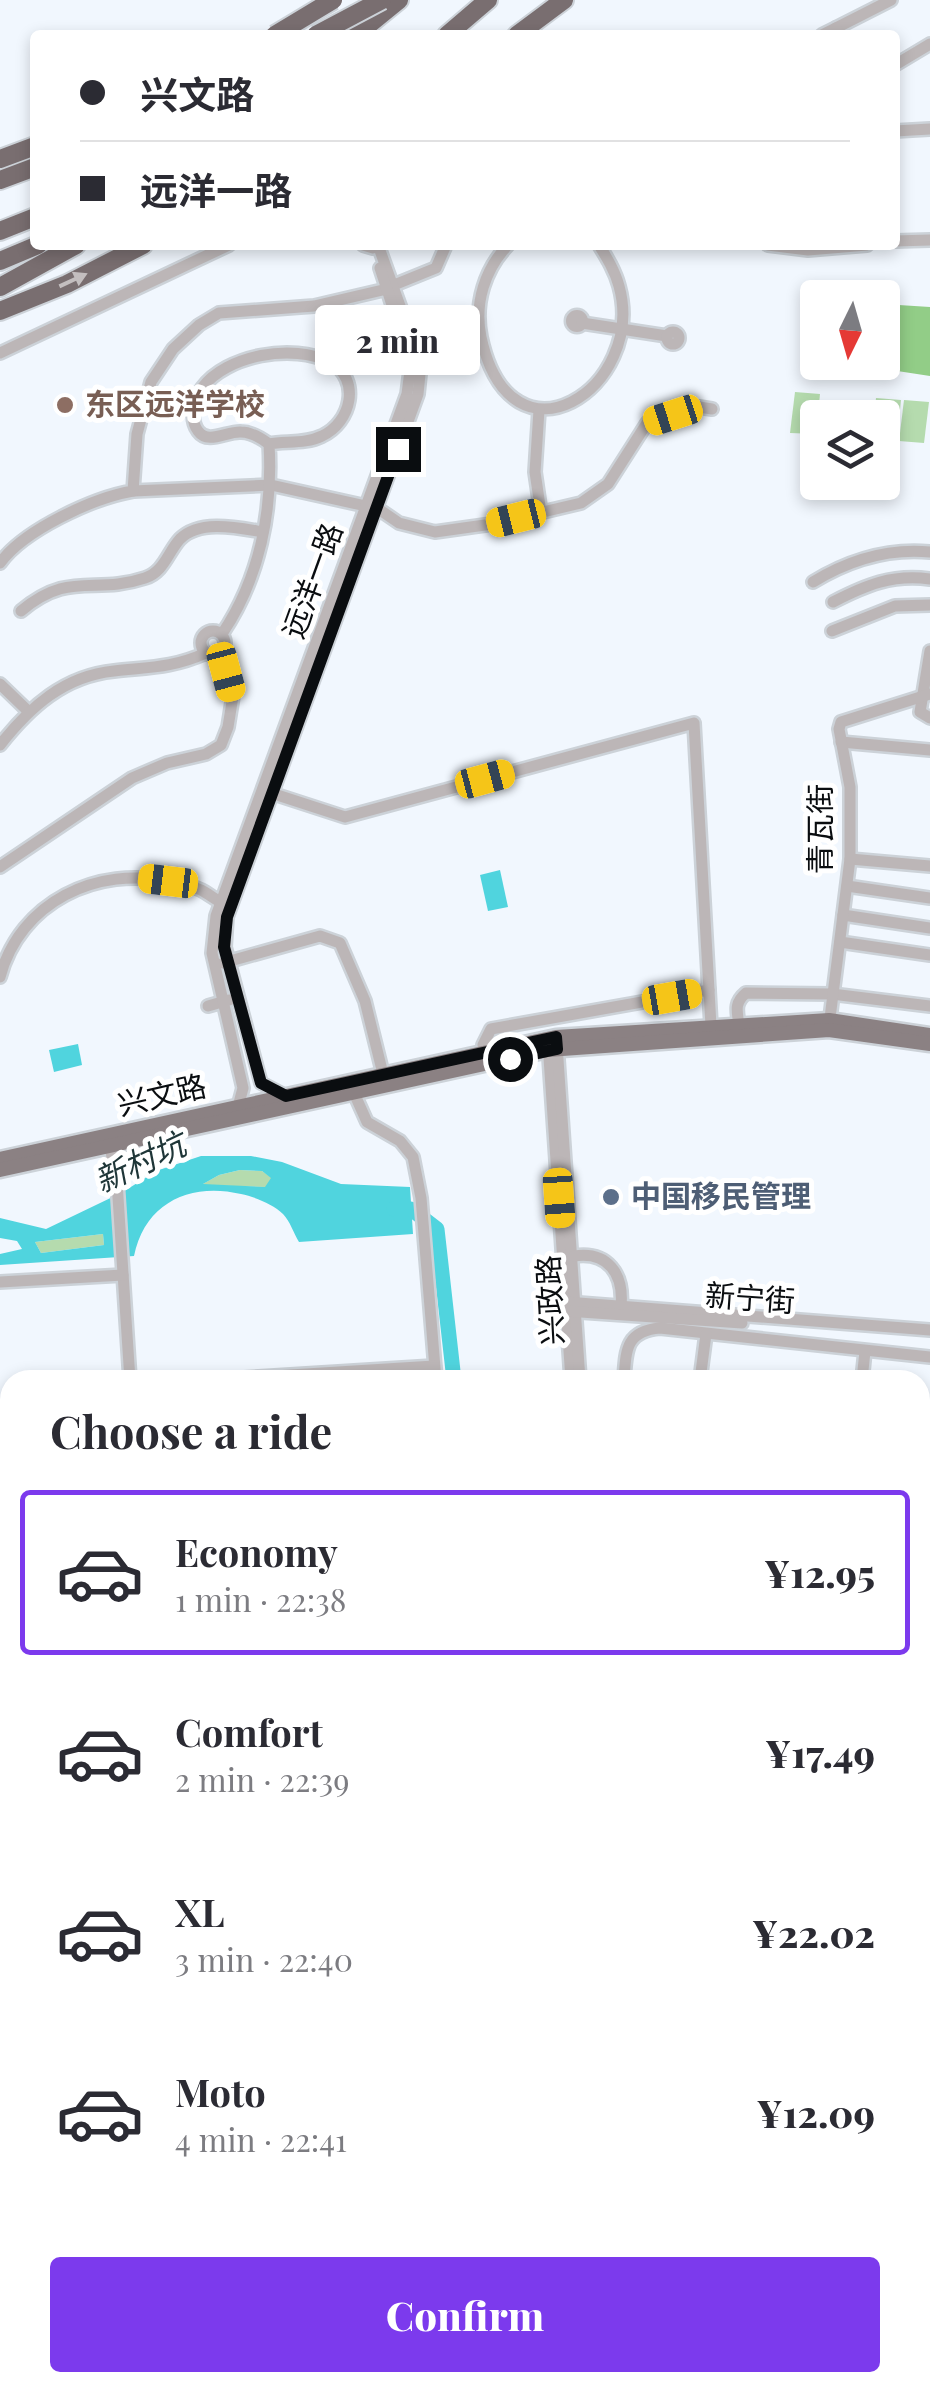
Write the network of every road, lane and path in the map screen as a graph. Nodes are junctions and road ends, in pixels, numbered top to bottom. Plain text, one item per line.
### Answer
1 (333, 0) edge
2 (359, 0) edge
3 (382, 0) edge
4 (398, 0) edge
5 (485, 0) edge
6 (564, 0) edge
7 (891, 0) edge
8 (283, 30) edge
9 (300, 30) edge
10 (325, 30) edge
11 (328, 30) edge
12 (362, 30) edge
13 (452, 30) edge
14 (524, 30) edge
15 (841, 30) edge
16 (930, 44) edge
17 (900, 63) edge
18 (930, 129) edge
19 (900, 131) edge
20 (30, 148) edge
21 (0, 159) edge
22 (30, 170) edge
23 (0, 180) edge
24 (30, 219) edge
25 (0, 232) edge
26 (930, 240) edge
27 (900, 241) edge
28 (30, 248) edge
29 (67, 250) edge
30 (134, 250) edge
31 (218, 250) edge
32 (374, 250) edge
33 (444, 250) edge
34 (503, 250) edge
35 (601, 250) edge
36 (612, 250) edge
37 (0, 261) edge
38 (610, 264) junction
39 (0, 287) edge
40 (390, 287) junction
41 (0, 311) edge
42 (582, 322) dead end
43 (621, 329) junction
44 (667, 336) dead end
45 (0, 353) edge
46 (712, 409) dead end
47 (539, 410) junction
48 (269, 444) junction
49 (271, 485) junction
50 (133, 491) junction
51 (372, 506) junction
52 (541, 513) junction
53 (263, 532) junction
54 (930, 552) edge
55 (0, 563) edge
56 (930, 579) edge
57 (813, 582) dead end
58 (833, 602) dead end
59 (930, 605) edge
60 (21, 611) dead end
61 (832, 631) dead end
62 (222, 634) junction
63 (930, 652) edge
64 (212, 654) junction
65 (0, 684) edge
66 (926, 694) edge
67 (28, 711) junction
68 (930, 718) edge
69 (841, 742) junction
70 (0, 745) edge
71 (930, 750) edge
72 (268, 792) junction
73 (850, 859) junction
74 (930, 866) edge
75 (0, 868) edge
76 (847, 886) junction
77 (930, 898) edge
78 (222, 904) junction
79 (843, 915) junction
80 (930, 928) edge
81 (840, 942) junction
82 (930, 955) edge
83 (214, 963) junction
84 (229, 964) junction
85 (0, 977) edge
86 (709, 990) junction
87 (832, 994) junction
88 (238, 998) junction
89 (223, 1002) junction
90 (208, 1006) dead end
91 (930, 1006) edge
92 (739, 1024) junction
93 (829, 1025) junction
94 (711, 1026) junction
95 (930, 1034) edge
96 (552, 1044) junction
97 (930, 1044) edge
98 (484, 1051) junction
99 (383, 1074) junction
100 (354, 1093) junction
101 (286, 1096) junction
102 (238, 1107) junction
103 (110, 1147) junction
104 (0, 1159) edge
105 (0, 1170) edge
106 (574, 1256) junction
107 (123, 1270) junction
108 (0, 1282) edge
109 (621, 1306) junction
110 (572, 1307) junction
111 (930, 1333) edge
112 (706, 1334) junction
113 (865, 1351) junction
114 (930, 1357) edge
115 (434, 1366) junction
116 (129, 1370) edge
117 (371, 1370) edge
118 (435, 1370) edge
119 (570, 1370) edge
120 (579, 1370) edge
121 (625, 1370) edge
122 (701, 1370) edge
123 (863, 1370) edge

1 - 8 highway, bridge
1 - 9 highway
2 - 11 highway
3 - 10 highway, bridge
4 - 12 highway
5 - 13 highway
6 - 14 highway
7 - 15 street
16 - 17 street
18 - 19 street
20 - 21 highway
22 - 23 highway
24 - 25 highway
26 - 27 street
28 - 37 highway
29 - 39 highway
41 -> 30 highway
31 - 45 street
32 - 40 street, 远洋一路
33 - 40 street
34 - 47 street
35 - 38 street
36 - 38 street
38 - 43 street
40 - 50 street
40 - 51 street, 远洋一路
42 - 43 street
43 - 44 street
43 - 47 street
46 - 52 street
47 - 52 street
48 - 48 street
48 - 49 street
49 - 50 street
49 - 51 street
49 - 53 street
50 - 55 street
51 - 52 street
51 - 72 street, 远洋一路
53 - 60 street
53 - 62 street
54 - 57 street
56 - 58 street
59 - 61 street
62 - 64 street
62 - 64 street
63 - 66 street
64 - 67 street
64 - 75 street
65 - 67 street
66 - 68 street
66 - 69 street, 青瓦街
67 - 70 street
69 - 71 street
69 - 73 street, 青瓦街
72 - 78 street, 远洋一路
72 - 86 street
73 - 74 street
73 - 76 street, 青瓦街
76 - 77 street
76 - 79 street, 青瓦街
78 - 83 street, 远洋一路
78 - 84 street, 远洋一路
78 - 85 street
79 - 80 street
79 - 81 street, 青瓦街
81 - 82 street
81 - 87 street, 青瓦街
83 - 84 street
83 - 89 street, 远洋一路
84 - 88 street
84 - 99 street
86 - 94 street
86 - 98 street
87 - 91 street
87 - 92 street
87 - 93 street, 青瓦街
88 - 89 street
88 - 101 street
89 - 90 street
89 - 102 street, 远洋一路
92 - 93 main road, 兴文路
92 - 94 main road, 兴文路
93 - 95 main road, 兴文路
93 - 96 main road, 兴文路
93 - 97 main road, 兴文路
94 - 96 main road, 兴文路
96 - 98 main road, 兴文路
96 - 100 main road, 兴文路
96 - 106 street, 兴政路
96 - 110 street, 兴政路
98 - 99 main road, 兴文路
99 - 101 main road, 兴文路
100 - 103 main road, 兴文路
100 - 115 street
101 - 102 main road, 兴文路
102 - 104 main road, 兴文路
103 - 105 main road, 兴文路
103 - 107 street
106 - 109 street
106 - 110 street, 兴政路
107 - 108 street
107 - 116 street
109 - 110 street
109 - 111 street
110 - 111 street, 新宁街
110 - 119 street, 兴政路
110 - 120 street, 兴政路
112 - 113 street
112 - 121 street
112 - 122 street
113 - 114 street
113 - 123 street
115 - 117 street
115 - 118 street

